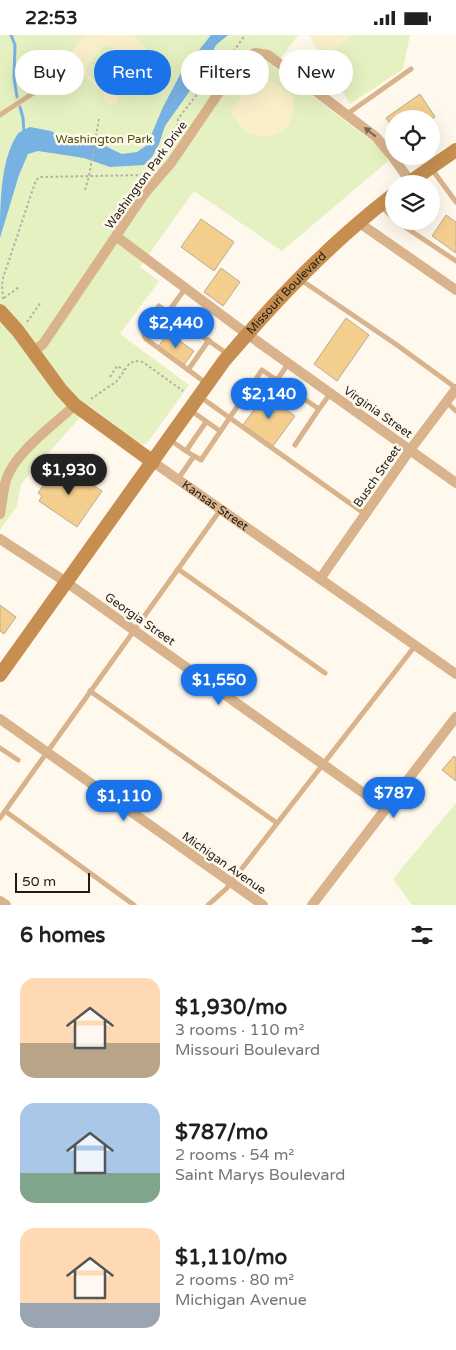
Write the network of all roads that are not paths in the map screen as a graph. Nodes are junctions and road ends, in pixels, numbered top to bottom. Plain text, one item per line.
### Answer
1 (411, 69) dead end
2 (30, 95) edge
3 (0, 115) edge
4 (347, 115) junction
5 (456, 150) edge
6 (430, 167) junction
7 (403, 175) edge
8 (419, 175) edge
9 (385, 201) edge
10 (456, 202) edge
11 (380, 205) junction
12 (385, 210) edge
13 (358, 221) junction
14 (410, 230) edge
15 (117, 237) junction
16 (456, 261) edge
17 (298, 278) junction
18 (185, 289) junction
19 (456, 290) edge
20 (2, 303) edge
21 (168, 312) junction
22 (246, 334) junction
23 (208, 340) junction
24 (34, 351) junction
25 (229, 355) junction
26 (288, 364) junction
27 (188, 369) junction
28 (277, 380) junction
29 (208, 384) junction
30 (456, 389) edge
31 (330, 393) junction
32 (199, 396) junction
33 (446, 402) junction
34 (75, 405) junction
35 (319, 409) junction
36 (189, 410) junction
37 (456, 411) edge
38 (230, 417) junction
39 (206, 422) junction
40 (220, 431) junction
41 (169, 439) junction
42 (295, 445) dead end
43 (410, 450) junction
44 (186, 451) junction
45 (194, 456) junction
46 (153, 462) junction
47 (178, 479) junction
48 (456, 483) edge
49 (221, 509) junction
50 (365, 514) junction
51 (0, 515) edge
52 (0, 539) edge
53 (178, 569) junction
54 (320, 579) junction
55 (66, 582) junction
56 (134, 631) junction
57 (415, 645) junction
58 (325, 673) dead end
59 (456, 674) edge
60 (0, 675) edge
61 (90, 691) junction
62 (456, 717) edge
63 (0, 719) edge
64 (0, 748) edge
65 (47, 752) junction
66 (18, 760) dead end
67 (323, 764) junction
68 (386, 809) junction
69 (5, 811) junction
70 (0, 818) edge
71 (277, 823) junction
72 (231, 883) junction
73 (0, 901) edge
74 (6, 905) edge
75 (134, 905) edge
76 (208, 905) edge
77 (263, 905) edge
78 (312, 905) edge

1 - 4 lane
2 - 3 lane
7 -> 4 street
4 - 15 street, Washington Park Drive
5 - 6 main road
6 - 8 main road
6 - 10 lane
9 - 11 main road, Missouri Boulevard
11 - 12 lane
11 - 13 main road, Missouri Boulevard
13 - 17 main road, Missouri Boulevard
13 - 19 street
14 - 16 lane
15 - 18 street, Virginia Street
15 - 24 street, Washington Park Drive
17 - 22 main road, Missouri Boulevard
17 - 30 lane
18 - 21 lane
18 - 22 street, Virginia Street
20 - 24 main road, Kansas Street
21 - 23 lane
21 - 27 lane
22 - 25 main road, Missouri Boulevard
22 - 26 street, Virginia Street
23 - 25 lane
23 - 27 lane
24 - 34 main road, Kansas Street
25 - 29 main road, Missouri Boulevard
26 - 28 lane
26 - 31 street, Virginia Street
27 - 29 lane
28 - 35 lane
28 - 38 lane
29 - 32 main road, Missouri Boulevard
30 - 33 street, Busch Street
31 - 35 lane
31 - 43 street, Virginia Street
32 - 36 main road, Missouri Boulevard
32 - 38 lane
33 - 37 lane
33 - 43 street, Busch Street
34 - 46 main road, Kansas Street
34 - 51 street
35 - 42 lane
36 - 39 lane
36 - 41 main road, Missouri Boulevard
38 - 40 lane
38 - 50 lane
39 - 40 lane
39 - 44 lane
40 - 45 lane
41 - 44 lane
41 - 46 main road, Missouri Boulevard
43 - 48 street, Virginia Street
43 - 50 street, Busch Street
44 - 45 lane
45 - 47 lane
46 - 47 street, Kansas Street
46 - 55 main road, Missouri Boulevard
47 - 49 street, Kansas Street
49 - 53 lane
49 - 54 street, Kansas Street
50 - 54 street, Busch Street
52 - 55 street, Georgia Street
53 - 56 lane
53 - 58 lane
54 - 57 street, Kansas Street
55 - 56 street, Georgia Street
55 - 60 main road, Missouri Boulevard
56 - 61 lane
56 - 67 street, Georgia Street
57 - 59 street, Kansas Street
57 - 67 lane
61 - 65 lane
61 - 71 lane
62 - 68 street
63 - 65 street, Michigan Avenue
64 - 66 lane
65 - 69 lane
65 - 72 street, Michigan Avenue
67 - 68 street, Georgia Street
67 - 71 lane
68 - 78 street
69 - 70 lane
69 - 75 lane
71 - 72 lane
72 - 76 lane
72 - 77 street, Michigan Avenue
73 - 74 street

